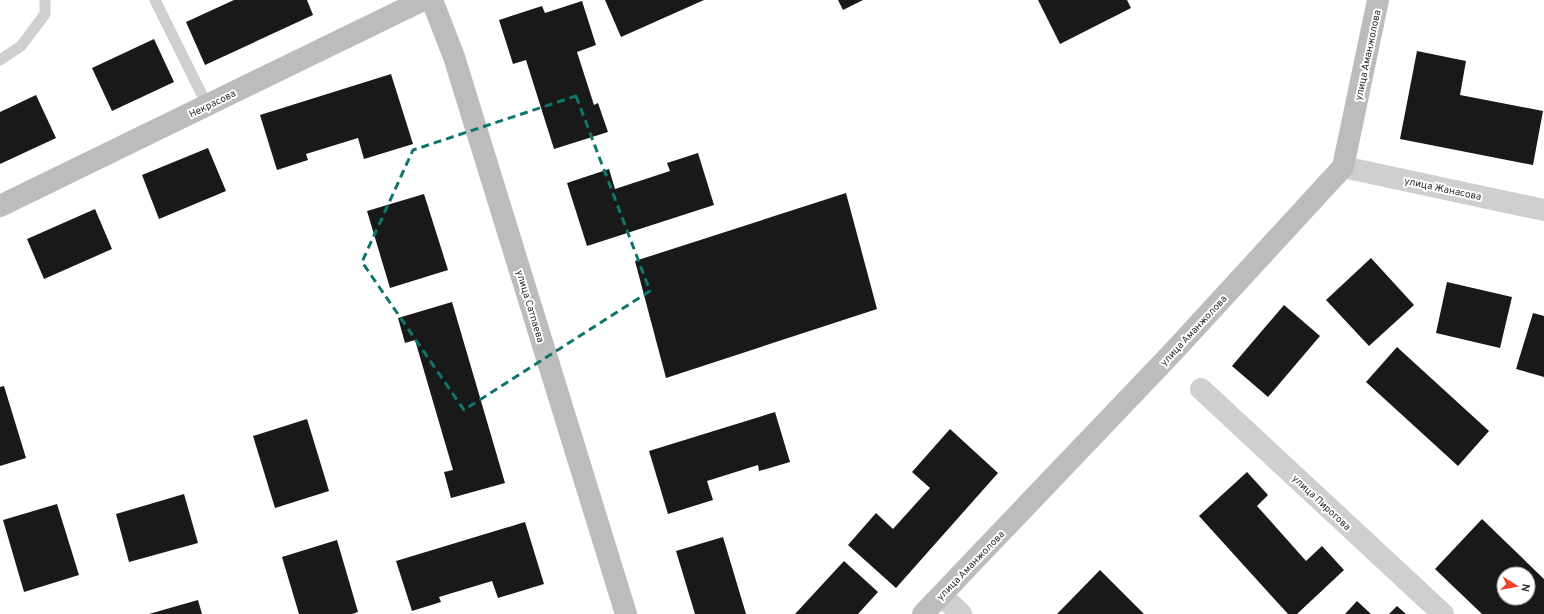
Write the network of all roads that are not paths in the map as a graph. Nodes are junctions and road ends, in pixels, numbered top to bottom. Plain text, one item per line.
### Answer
1 (45, 0) edge
2 (155, 0) edge
3 (423, 0) edge
4 (432, 0) edge
5 (1378, 0) edge
6 (0, 60) edge
7 (207, 105) junction
8 (1343, 167) junction
9 (0, 206) edge
10 (1544, 210) edge
11 (1202, 389) dead end
12 (942, 596) junction
13 (626, 614) edge
14 (922, 614) edge
15 (960, 614) edge
16 (1443, 614) edge

1 - 6 lane
2 - 7 lane
3 - 7 street, Некрасова
4 - 13 street, улица Сатпаева
5 - 8 street, улица Аманжолова
7 - 9 street, Некрасова
8 - 10 street, улица Жанасова
8 - 12 street, улица Аманжолова
11 - 16 street, улица Пирогова
12 - 14 street, улица Аманжолова
12 - 15 street

